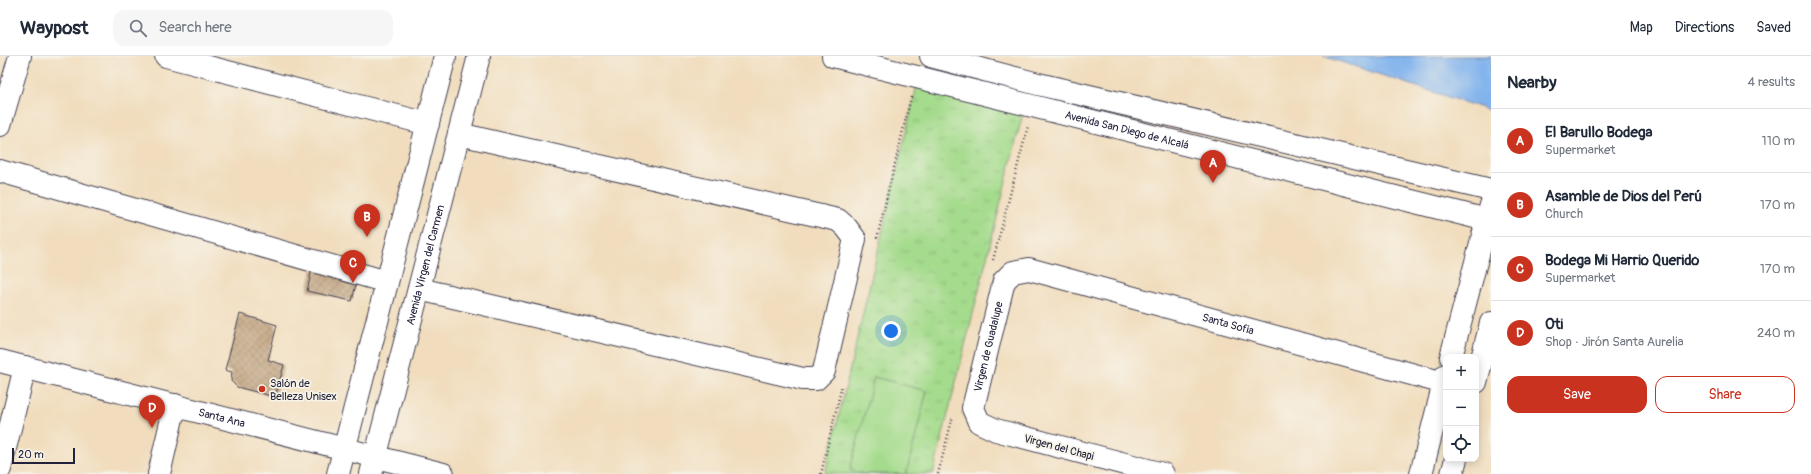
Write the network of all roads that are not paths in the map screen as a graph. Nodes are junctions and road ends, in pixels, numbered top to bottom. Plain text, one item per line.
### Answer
1 (20, 56) edge
2 (166, 56) edge
3 (445, 56) edge
4 (479, 56) edge
5 (833, 56) edge
6 (930, 56) edge
7 (984, 70) junction
8 (980, 93) junction
9 (428, 124) junction
10 (0, 125) edge
11 (459, 134) junction
12 (0, 171) edge
13 (1491, 190) edge
14 (1489, 215) edge
15 (1013, 272) joint
16 (387, 282) junction
17 (418, 289) junction
18 (1491, 323) edge
19 (1452, 354) edge
20 (0, 361) edge
21 (25, 367) junction
22 (1479, 370) edge
23 (1443, 378) edge
24 (1443, 387) edge
25 (175, 405) junction
26 (980, 422) joint
27 (344, 448) junction
28 (1455, 462) edge
29 (373, 466) edge
30 (0, 469) edge
31 (160, 474) edge
32 (338, 474) edge
33 (443, 474) edge
34 (1163, 474) edge
35 (1421, 474) edge
36 (1452, 474) edge

1 - 10 street
2 - 9 street
3 - 9 street
4 - 11 street, Avenida Vírgen del Carmen
5 - 8 street, Avenida San Diego de Alcalá
6 - 7 street
7 - 8 street
7 - 13 street
8 - 14 street, Avenida San Diego de Alcalá
9 - 16 street
11 - 17 street, Avenida Vírgen del Carmen
11 - 17 street
12 - 16 street
14 - 19 street
15 - 23 street, Santa Sofia
15 - 26 street, Virgen de Guadalupe
16 - 27 street
17 - 29 street, Avenida Vírgen del Carmen
18 - 22 street
20 - 21 street, Santa Ana
21 - 25 street, Santa Ana
21 - 30 street
24 - 35 street
25 - 27 street, Santa Ana
25 - 31 street
26 - 34 street, Virgen del Chapi
27 - 29 street, Santa Ana
27 - 32 street
28 - 36 street
29 - 33 street, Santa Ana

